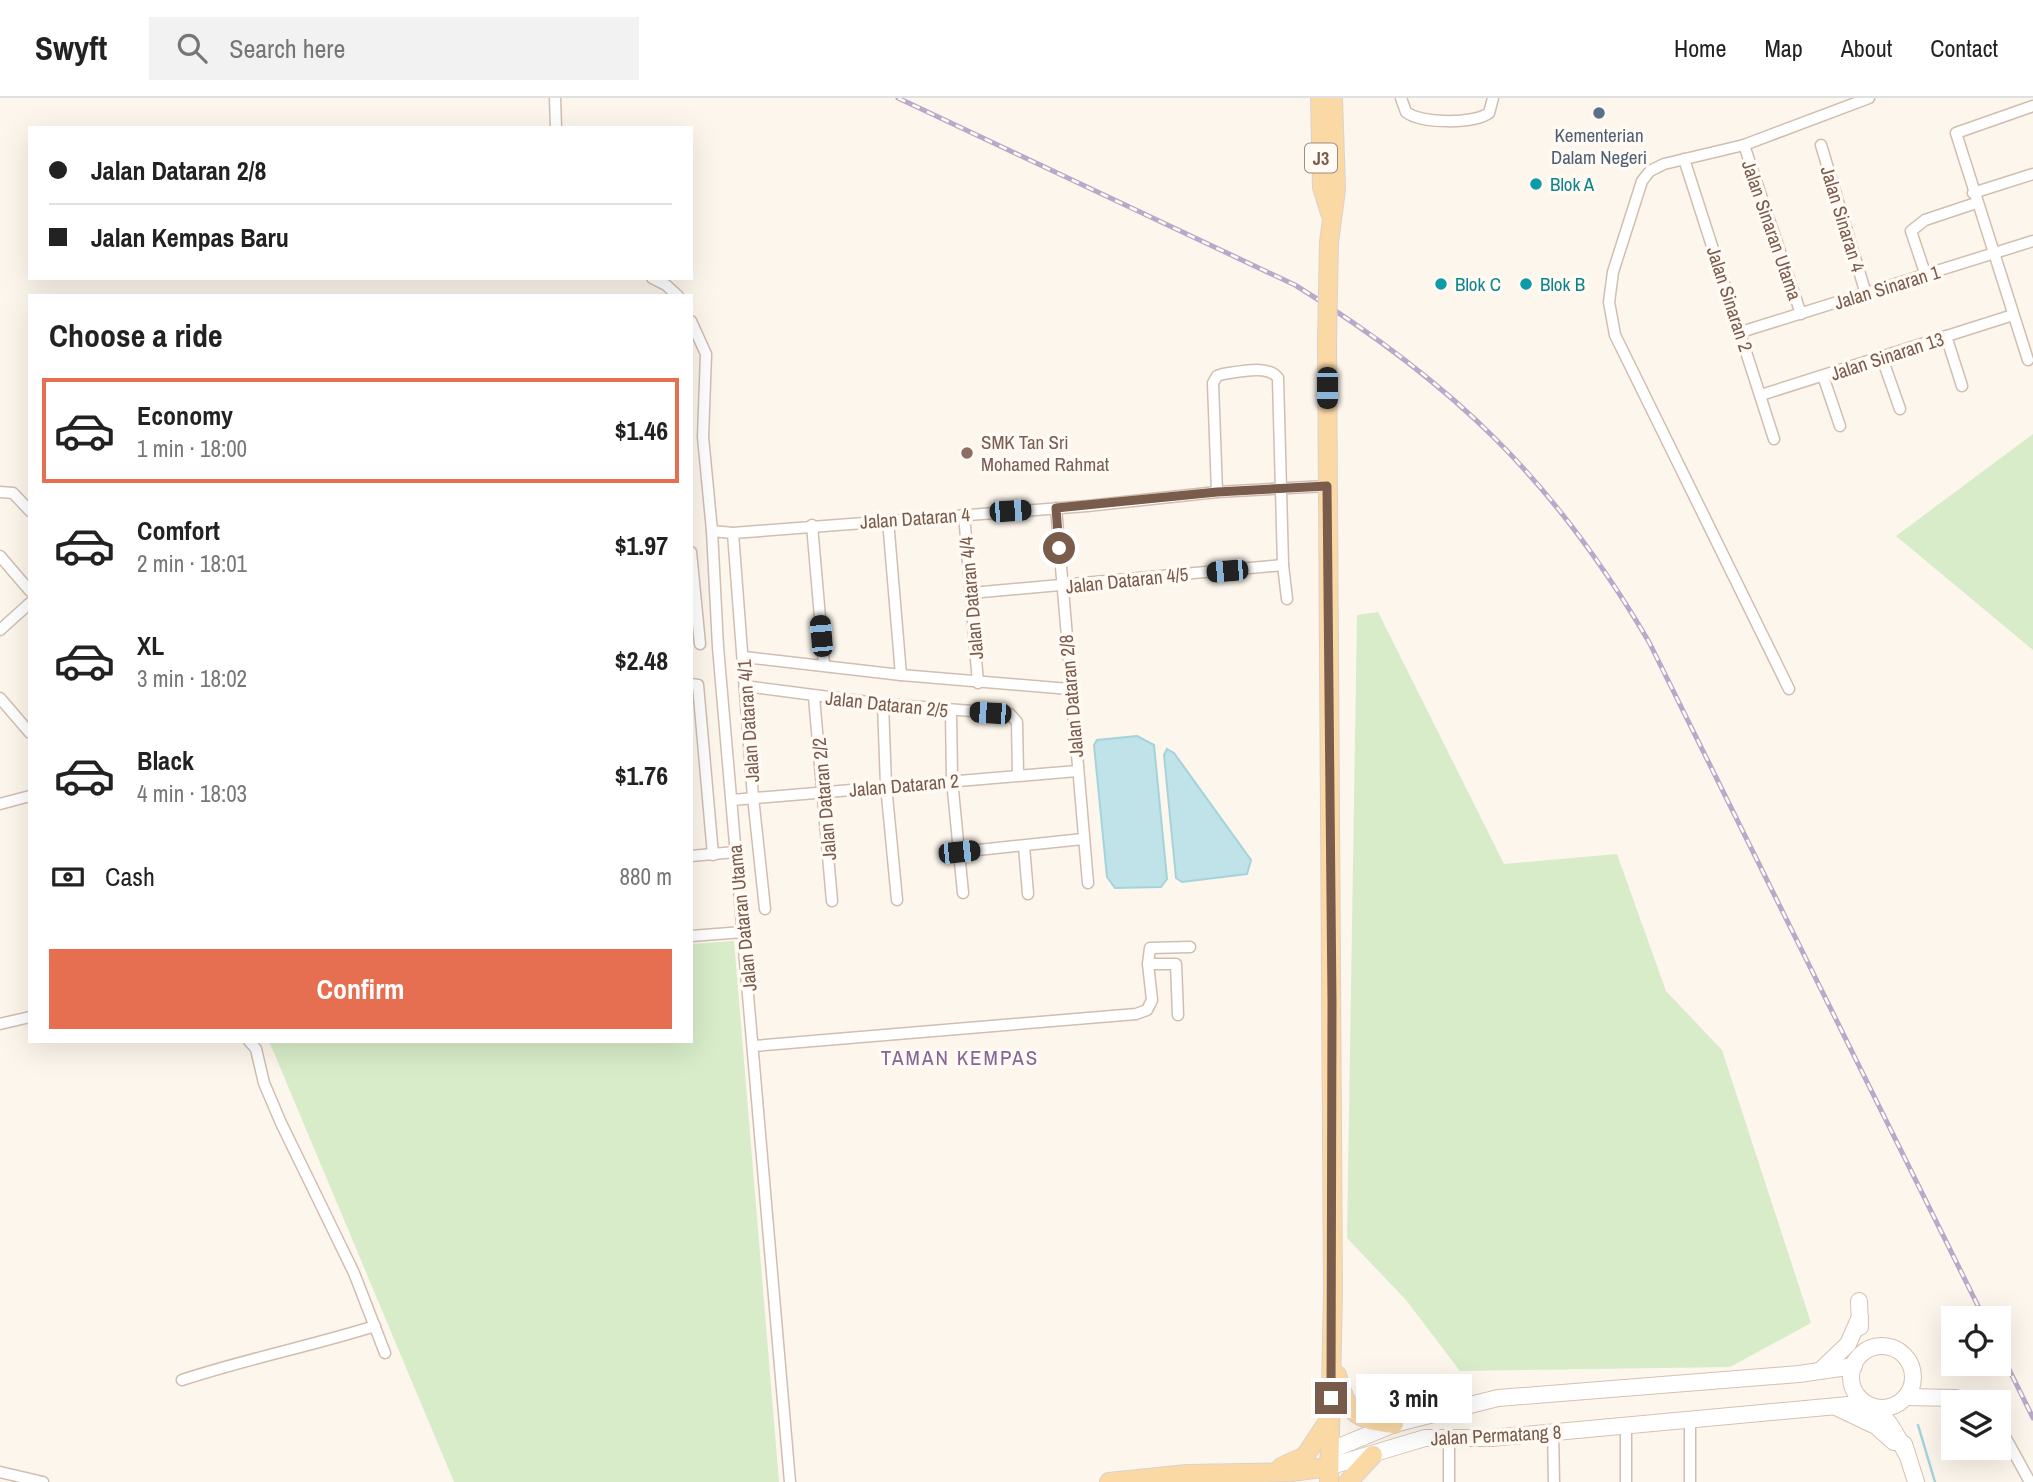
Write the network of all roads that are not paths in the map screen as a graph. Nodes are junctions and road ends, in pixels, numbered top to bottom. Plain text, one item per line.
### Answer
1 (555, 98) edge
2 (1401, 98) edge
3 (1493, 98) edge
4 (1869, 98) edge
5 (1330, 101) edge
6 (2033, 106) edge
7 (556, 126) edge
8 (1744, 145) junction
9 (1821, 145) dead end
10 (1684, 159) junction
11 (2033, 174) edge
12 (1974, 198) junction
13 (2033, 241) edge
14 (1993, 254) junction
15 (1926, 276) junction
16 (656, 280) edge
17 (676, 294) edge
18 (1866, 294) junction
19 (1801, 314) junction
20 (2013, 315) junction
21 (693, 325) edge
22 (1741, 332) junction
23 (1947, 336) junction
24 (1882, 358) junction
25 (2028, 360) dead end
26 (1823, 376) junction
27 (1962, 386) dead end
28 (1761, 395) junction
29 (1900, 409) dead end
30 (1840, 426) dead end
31 (1774, 439) dead end
32 (1327, 486) junction
33 (1281, 489) junction
34 (0, 492) edge
35 (1217, 492) junction
36 (1056, 508) junction
37 (28, 509) edge
38 (964, 514) junction
39 (888, 520) junction
40 (812, 525) junction
41 (712, 531) junction
42 (733, 533) junction
43 (0, 556) edge
44 (1283, 565) junction
45 (1061, 587) junction
46 (28, 589) edge
47 (971, 593) junction
48 (693, 598) edge
49 (1287, 599) dead end
50 (28, 605) edge
51 (0, 630) edge
52 (695, 644) edge
53 (718, 647) junction
54 (744, 657) junction
55 (824, 664) junction
56 (901, 675) junction
57 (978, 683) junction
58 (745, 685) junction
59 (695, 687) edge
60 (1069, 689) junction
61 (1790, 689) dead end
62 (814, 697) junction
63 (0, 698) edge
64 (883, 704) junction
65 (951, 710) junction
66 (28, 731) edge
67 (1077, 771) junction
68 (1018, 774) junction
69 (952, 780) junction
70 (886, 785) junction
71 (825, 792) junction
72 (28, 797) edge
73 (753, 797) junction
74 (732, 800) junction
75 (0, 804) edge
76 (1083, 839) junction
77 (1024, 846) junction
78 (735, 852) junction
79 (959, 852) junction
80 (713, 855) junction
81 (693, 856) edge
82 (1088, 883) dead end
83 (963, 893) dead end
84 (1028, 894) dead end
85 (897, 900) dead end
86 (832, 901) dead end
87 (765, 909) dead end
88 (743, 932) junction
89 (693, 936) edge
90 (1190, 947) dead end
91 (1148, 964) junction
92 (1178, 1014) dead end
93 (28, 1017) edge
94 (0, 1024) edge
95 (251, 1043) edge
96 (754, 1046) junction
97 (1860, 1317) junction
98 (375, 1326) junction
99 (1888, 1347) junction
100 (385, 1353) dead end
101 (1331, 1359) junction
102 (1855, 1363) junction
103 (1820, 1371) junction
104 (1913, 1374) junction
105 (183, 1380) dead end
106 (1943, 1390) edge
107 (1903, 1400) junction
108 (1941, 1400) edge
109 (1836, 1407) junction
110 (1874, 1407) junction
111 (1330, 1418) junction
112 (1690, 1420) junction
113 (1394, 1424) junction
114 (1626, 1426) junction
115 (1553, 1432) junction
116 (1449, 1438) junction
117 (2011, 1448) edge
118 (1906, 1453) junction
119 (1373, 1455) junction
120 (1329, 1467) edge
121 (0, 1472) edge
122 (1261, 1472) junction
123 (1295, 1477) edge
124 (1187, 1478) edge
125 (43, 1482) edge
126 (790, 1482) edge
127 (1109, 1482) edge
128 (1348, 1482) edge
129 (1449, 1482) edge
130 (1554, 1482) edge
131 (1626, 1482) edge
132 (1690, 1482) edge
133 (1916, 1482) edge
134 (2030, 1482) edge

1 - 7 street
2 - 3 street
4 - 8 street
5 - 32 main road, J3, bridge
6 - 12 street
8 - 10 street
8 - 19 street, Jalan Sinaran Utama
9 - 18 street, Jalan Sinaran 4
10 - 22 street, Jalan Sinaran 2
10 - 61 street
11 - 12 street
12 - 14 street
12 - 15 street
13 - 14 street, Jalan Sinaran 1
14 - 15 street, Jalan Sinaran 1
14 - 20 street
15 - 18 street, Jalan Sinaran 1
16 - 17 street
18 - 19 street, Jalan Sinaran 1
19 - 22 street, Jalan Sinaran 1
20 - 23 street, Jalan Sinaran 13
20 - 25 street
21 - 41 street, Jalan Dataran Utama
22 - 28 street, Jalan Sinaran 2
23 - 24 street, Jalan Sinaran 13
23 - 27 street
24 - 26 street, Jalan Sinaran 13
24 - 29 street
26 - 28 street, Jalan Sinaran 13
26 - 30 street
28 - 31 street, Jalan Sinaran 2
32 - 33 street, Jalan Dataran 4
32 - 101 main road, J3
33 - 35 street, Jalan Dataran 4
33 - 35 street
33 - 44 street
34 - 37 street
35 - 36 street, Jalan Dataran 4
36 - 38 street, Jalan Dataran 4
36 - 45 street, Jalan Dataran 2/8
38 - 39 street, Jalan Dataran 4
38 - 47 street, Jalan Dataran 4/4
39 - 40 street, Jalan Dataran 4
39 - 56 street
40 - 42 street, Jalan Dataran 4
40 - 55 street
41 - 42 street, Jalan Dataran 4
41 - 53 street, Jalan Dataran Utama
42 - 54 street, Jalan Dataran 4/1
43 - 46 street
44 - 45 street, Jalan Dataran 4/5
44 - 49 street
45 - 47 street, Jalan Dataran 4/5
45 - 60 street, Jalan Dataran 2/8
47 - 57 street, Jalan Dataran 4/4
48 - 52 street
50 - 51 street
52 - 53 street
53 - 74 street, Jalan Dataran Utama
54 - 55 street
54 - 58 street, Jalan Dataran 4/1
55 - 56 street
56 - 57 street
57 - 60 street
58 - 62 street, Jalan Dataran 2/5
58 - 73 street, Jalan Dataran 4/1
59 - 80 street
60 - 67 street, Jalan Dataran 2/8
62 - 64 street, Jalan Dataran 2/5
62 - 71 street, Jalan Dataran 2/2
63 - 66 street
64 - 65 street, Jalan Dataran 2/5
64 - 70 street
65 - 68 street, Jalan Dataran 2/5
65 - 69 street
67 - 68 street, Jalan Dataran 2
67 - 76 street, Jalan Dataran 2/8
68 - 69 street, Jalan Dataran 2
69 - 70 street, Jalan Dataran 2
69 - 79 street
70 - 71 street, Jalan Dataran 2
70 - 85 street
71 - 73 street, Jalan Dataran 2
71 - 86 street, Jalan Dataran 2/2
72 - 75 street
73 - 74 street, Jalan Dataran 2
73 - 87 street, Jalan Dataran 4/1
74 - 78 street, Jalan Dataran Utama
76 - 77 street
76 - 82 street, Jalan Dataran 2/8
77 - 79 street
77 - 84 street
78 - 80 street
78 - 88 street, Jalan Dataran Utama
79 - 83 street
80 - 81 street
88 - 89 street
88 - 96 street, Jalan Dataran Utama
90 - 91 street
91 - 92 street
91 - 96 street
93 - 94 street
95 - 98 street
96 - 126 street, Jalan Dataran Utama
97 - 99 street
97 - 102 street
97 - 103 street
98 - 100 street
98 - 105 street
99 - 102 street
99 - 104 street
101 - 111 main road, J3
101 - 113 main road
102 - 103 street
102 - 110 street
103 - 113 street
104 - 106 street
104 - 107 street
107 - 108 street
107 - 110 street
107 - 118 street
109 - 110 street, Jalan Permatang 8
109 - 112 street, Jalan Permatang 8
109 - 118 street
110 - 118 street
111 - 120 main road, J3
111 - 122 main road
112 - 114 street, Jalan Permatang 8
112 - 132 street
113 - 120 street
114 - 115 street, Jalan Permatang 8
114 - 131 street
115 - 116 street, Jalan Permatang 8
115 - 130 street
116 - 119 street, Jalan Permatang 8
116 - 129 street
117 - 134 street
118 - 133 street
119 - 120 street, Jalan Permatang 8
119 - 128 main road
120 - 123 main road
121 - 125 street
122 - 123 main road
122 - 124 main road
124 - 127 main road

